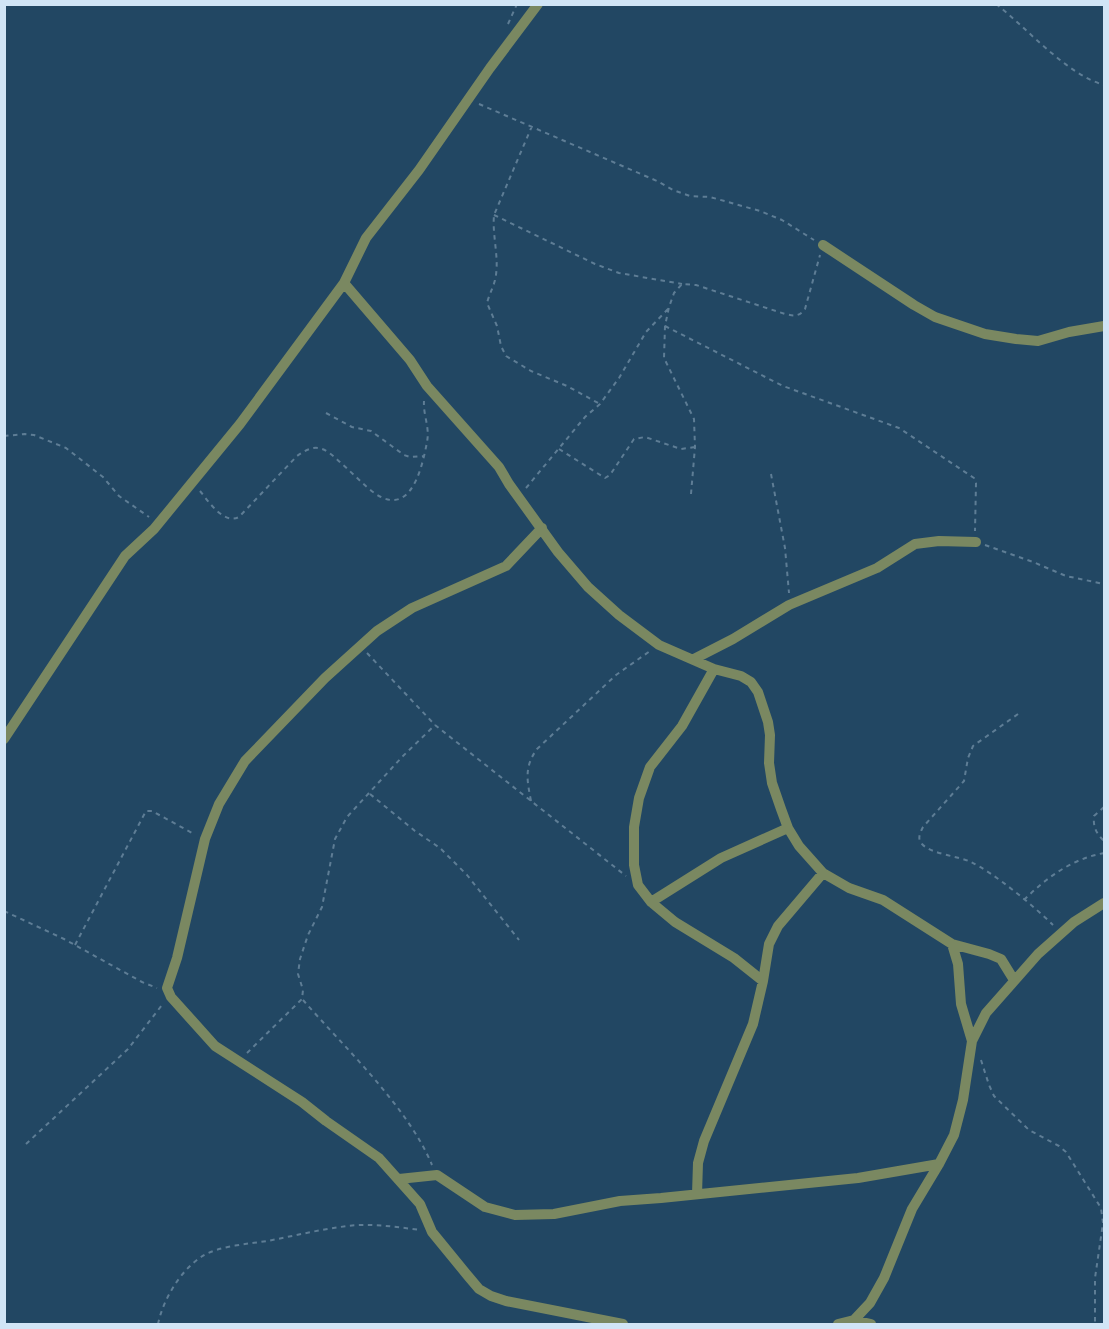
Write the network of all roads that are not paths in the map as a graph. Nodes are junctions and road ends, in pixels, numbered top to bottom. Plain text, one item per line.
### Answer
1 (538, 4) edge
2 (823, 245) road end
3 (344, 283) junction
4 (1104, 326) edge
5 (542, 528) junction
6 (976, 542) road end
7 (693, 659) junction
8 (714, 669) junction
9 (4, 739) edge
10 (788, 828) junction
11 (823, 873) junction
12 (651, 902) junction
13 (1104, 903) edge
14 (952, 944) junction
15 (1014, 980) junction
16 (763, 981) junction
17 (972, 1041) junction
18 (939, 1164) junction
19 (399, 1179) junction
20 (697, 1194) junction
21 (854, 1320) junction
22 (623, 1324) edge
23 (838, 1324) edge
24 (871, 1324) edge

1 - 3 street
2 - 4 street
3 - 5 street
3 - 9 street
5 - 7 street
5 - 19 street
6 - 7 street
7 - 8 street
8 - 10 street
8 - 12 street
10 - 11 street
10 - 12 street
11 - 14 street
11 - 16 street
12 - 16 street
13 - 15 street
14 - 15 street
14 - 17 street
15 - 17 street
16 - 20 street
17 - 18 street
18 - 20 street
18 - 21 street
19 - 20 street
19 - 22 street
21 - 23 street
21 - 24 street

